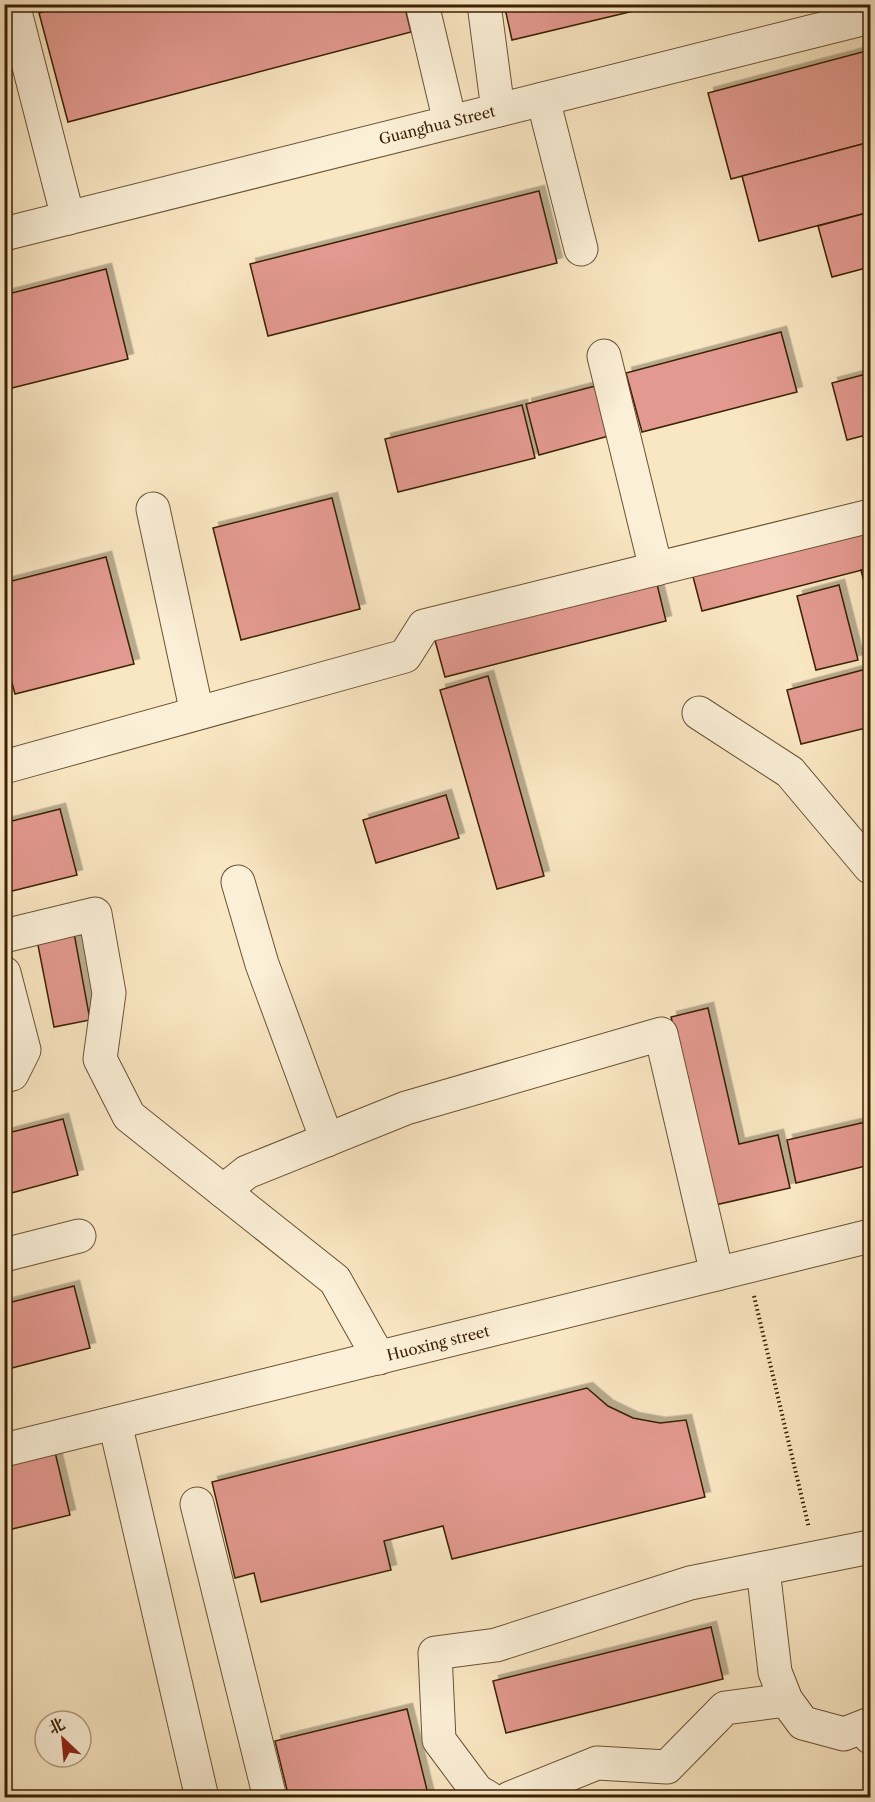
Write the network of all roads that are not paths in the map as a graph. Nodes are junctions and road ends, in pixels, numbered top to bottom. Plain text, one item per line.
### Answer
1 (13, 4) edge
2 (422, 4) edge
3 (484, 4) edge
4 (870, 17) edge
5 (543, 99) junction
6 (498, 110) junction
7 (450, 122) junction
8 (68, 218) junction
9 (4, 234) edge
10 (581, 249) dead end
11 (604, 356) dead end
12 (153, 509) dead end
13 (870, 516) edge
14 (656, 569) junction
15 (197, 713) junction
16 (699, 713) dead end
17 (4, 767) edge
18 (870, 867) edge
19 (238, 882) dead end
20 (4, 936) edge
21 (4, 973) edge
22 (4, 1076) edge
23 (327, 1140) junction
24 (223, 1191) junction
25 (79, 1236) dead end
26 (870, 1236) edge
27 (4, 1255) edge
28 (732, 1270) junction
29 (379, 1358) junction
30 (115, 1423) junction
31 (4, 1450) edge
32 (197, 1504) dead end
33 (870, 1547) edge
34 (763, 1569) junction
35 (786, 1700) junction
36 (869, 1728) edge
37 (202, 1797) edge
38 (270, 1797) edge
39 (489, 1797) edge
40 (510, 1797) edge

1 - 8 street
2 - 7 street
3 - 6 street
4 - 5 street, Guanghua Street
5 - 6 street, Guanghua Street
5 - 10 street
6 - 7 street, Guanghua Street
7 - 8 street, Guanghua Street
8 - 9 street, Guanghua Street
11 - 14 street
12 - 15 street
13 - 14 street
14 - 15 street
15 - 17 street
16 - 18 street
19 - 23 street
20 - 24 street
21 - 22 street
23 - 24 street
23 - 28 street
24 - 29 street
25 - 27 street
26 - 28 street, Huoxing street
28 - 29 street, Huoxing street
29 - 30 street, Huoxing street
30 - 31 street, Huoxing street
30 - 37 street
32 - 38 street
33 - 34 street
34 - 35 street
34 - 39 street
35 - 36 street
35 - 40 street

